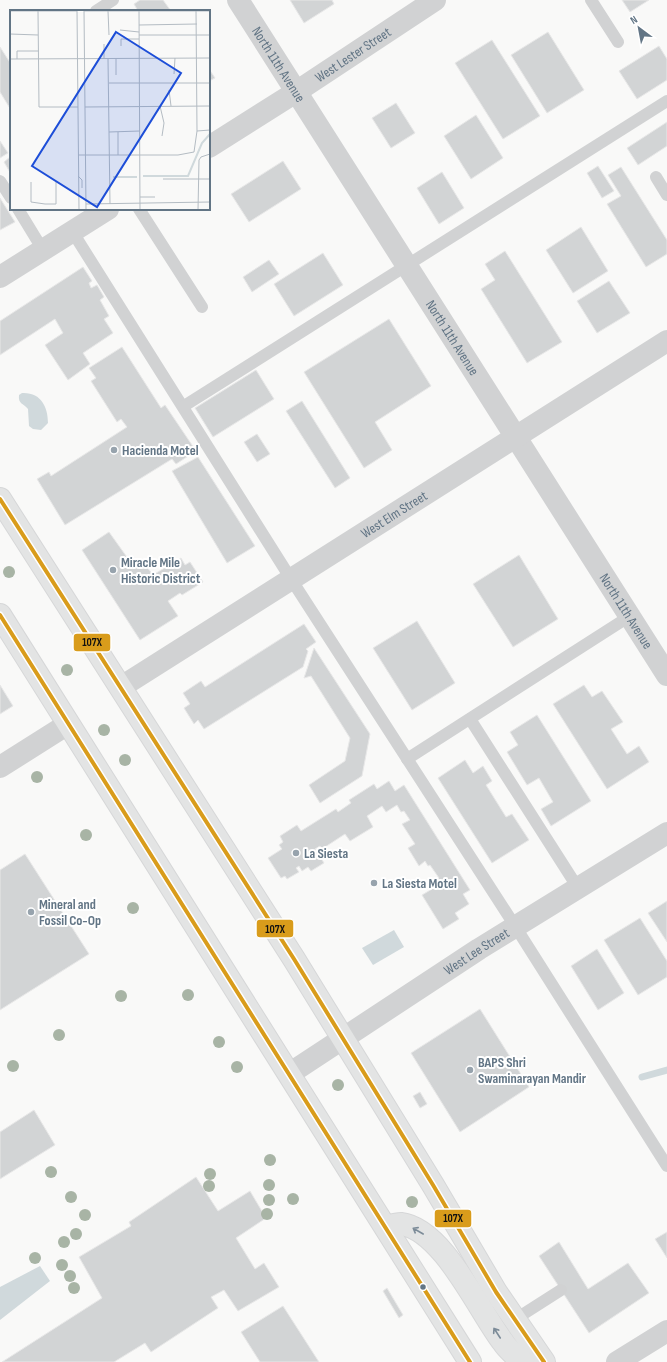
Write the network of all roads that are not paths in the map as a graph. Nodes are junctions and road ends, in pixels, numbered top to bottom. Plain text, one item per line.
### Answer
1 (113, 0) edge
2 (238, 0) edge
3 (435, 0) edge
4 (591, 0) edge
5 (98, 10) edge
6 (618, 42) dead end
7 (296, 92) junction
8 (667, 100) edge
9 (210, 146) edge
10 (656, 177) dead end
11 (0, 181) edge
12 (667, 195) edge
13 (10, 196) edge
14 (19, 210) edge
15 (106, 210) edge
16 (140, 210) edge
17 (72, 231) junction
18 (43, 250) junction
19 (407, 264) junction
20 (0, 277) edge
21 (202, 307) dead end
22 (666, 343) edge
23 (184, 406) junction
24 (516, 436) junction
25 (0, 499) edge
26 (291, 579) junction
27 (0, 615) edge
28 (630, 616) junction
29 (667, 675) edge
30 (121, 687) junction
31 (470, 719) junction
32 (68, 724) junction
33 (408, 759) junction
34 (0, 767) edge
35 (667, 832) edge
36 (578, 888) junction
37 (515, 926) junction
38 (342, 1038) junction
39 (289, 1074) junction
40 (667, 1166) edge
41 (386, 1227) junction
42 (561, 1290) dead end
43 (514, 1320) junction
44 (667, 1331) edge
45 (470, 1362) edge
46 (523, 1362) edge
47 (544, 1362) edge
48 (617, 1362) edge

1 - 5 lane
2 - 7 street, North 11th Avenue
3 - 7 street, West Lester Street
4 - 6 lane
7 - 9 street, West Lester Street
7 - 19 street, North 11th Avenue
8 - 19 lane
10 - 12 lane
11 - 13 lane
14 - 18 lane
15 - 17 street
16 - 21 lane
17 - 18 street
17 - 23 lane
18 - 20 street
19 - 23 lane
19 - 24 street, North 11th Avenue
22 - 24 street, West Elm Street
23 - 26 lane
24 - 26 street, West Elm Street
24 - 28 street, North 11th Avenue
25 - 30 main road
26 - 30 street, West Elm Street
26 - 33 lane
27 - 32 main road
28 - 29 street, North 11th Avenue
28 - 31 lane
30 - 38 main road
31 - 33 lane
31 - 36 lane
32 - 34 street
32 - 39 main road
33 - 37 lane
35 - 36 street, West Lee Street
36 - 37 street, West Lee Street
37 - 38 street, West Lee Street
37 - 40 lane
38 - 39 street, West Lee Street
38 - 43 main road
39 - 41 main road
41 - 45 main road
46 -> 41 main road
42 - 43 lane
43 - 47 main road
44 - 48 street

